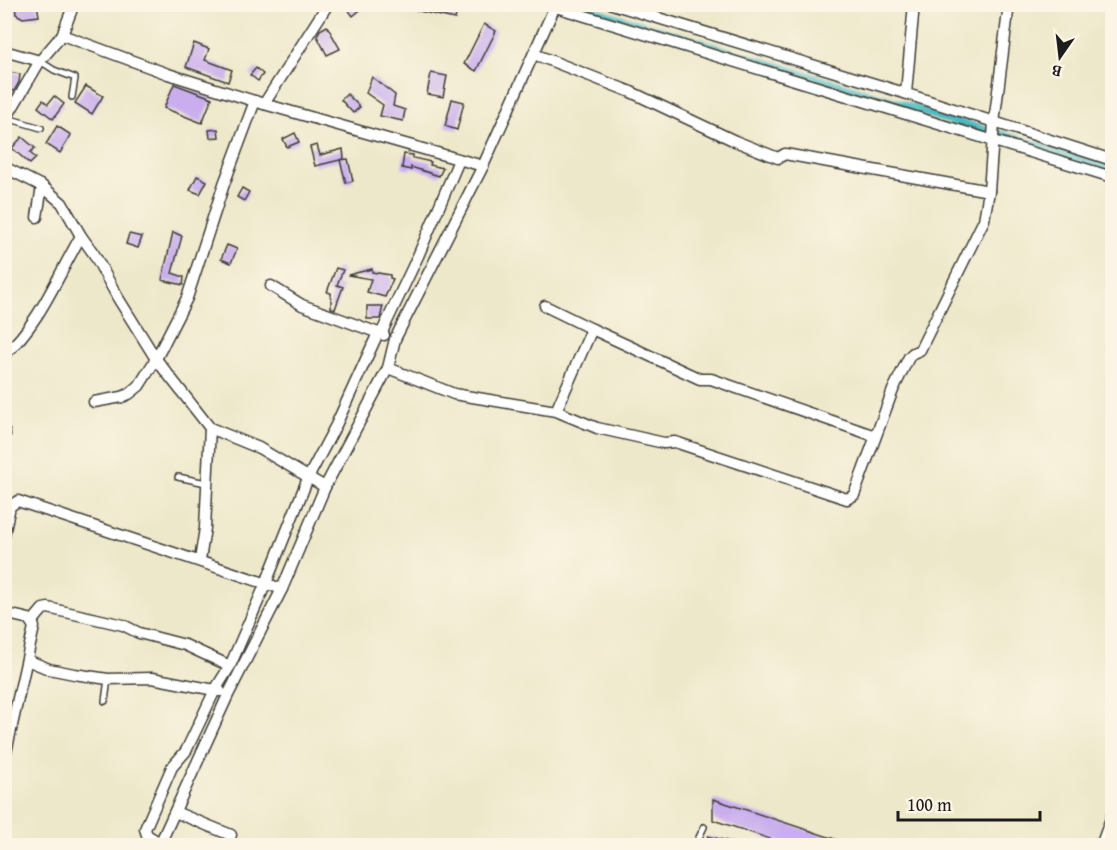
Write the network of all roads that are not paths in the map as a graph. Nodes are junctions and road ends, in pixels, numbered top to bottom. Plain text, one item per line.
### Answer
1 (74, 4) edge
2 (328, 4) edge
3 (612, 4) edge
4 (914, 4) edge
5 (1009, 4) edge
6 (552, 5) edge
7 (62, 35) junction
8 (4, 51) edge
9 (534, 54) junction
10 (40, 61) junction
11 (902, 93) junction
12 (72, 97) dead end
13 (259, 103) junction
14 (896, 109) junction
15 (6, 120) edge
16 (994, 123) junction
17 (41, 128) dead end
18 (993, 141) junction
19 (459, 160) junction
20 (1113, 160) edge
21 (483, 166) junction
22 (4, 167) edge
23 (1113, 177) edge
24 (42, 186) junction
25 (989, 191) junction
26 (37, 216) dead end
27 (81, 236) junction
28 (271, 286) dead end
29 (545, 306) dead end
30 (592, 330) junction
31 (380, 333) junction
32 (395, 339) junction
33 (4, 355) edge
34 (156, 359) junction
35 (388, 368) junction
36 (94, 402) dead end
37 (556, 411) junction
38 (210, 428) junction
39 (875, 436) junction
40 (178, 477) dead end
41 (308, 478) junction
42 (206, 483) junction
43 (325, 487) junction
44 (4, 535) edge
45 (200, 560) junction
46 (266, 583) junction
47 (282, 589) junction
48 (4, 613) edge
49 (32, 622) junction
50 (27, 660) junction
51 (230, 666) junction
52 (108, 679) junction
53 (215, 690) junction
54 (228, 695) junction
55 (105, 701) dead end
56 (188, 748) junction
57 (201, 755) junction
58 (4, 761) edge
59 (161, 792) junction
60 (180, 800) junction
61 (175, 812) junction
62 (1113, 816) edge
63 (704, 826) dead end
64 (147, 834) junction
65 (231, 835) dead end
66 (160, 844) edge
67 (142, 846) edge
68 (695, 846) edge
69 (1101, 846) edge

1 - 7 street
2 - 13 street
3 - 11 street
4 - 11 street
5 - 16 street
6 - 9 street
6 - 14 street
7 - 10 street
7 - 13 street
8 - 10 street
9 - 21 street
9 - 25 street
10 - 12 lane
10 - 15 street
11 - 14 street
11 - 16 street
13 - 19 street
13 - 34 street
14 - 18 street
15 - 17 lane
16 - 18 street
16 - 20 street
18 - 23 street
18 - 25 street
19 - 21 street
19 - 31 street
21 - 32 street
22 - 24 street
24 - 26 street
24 - 27 street
25 - 39 street
27 - 33 street
27 - 34 street
28 - 31 street
29 - 30 street
30 - 37 street
30 - 39 street
31 - 32 street
31 - 41 street
32 - 35 street
34 - 36 street
34 - 38 street
35 - 37 street
35 - 43 street
37 - 39 street
38 - 41 street
38 - 42 street
40 - 42 lane
41 - 43 street
41 - 46 street
42 - 45 street
43 - 47 street
44 - 45 street
45 - 46 street
46 - 47 street
46 - 51 street
47 - 54 street
48 - 49 street
49 - 50 street
49 - 51 street
50 - 52 street
50 - 58 street
51 - 53 street
52 - 53 street
52 - 55 lane
53 - 54 street
53 - 56 street
54 - 57 street
56 - 57 street
56 - 59 street
57 - 60 street
59 - 60 street
59 - 64 street
60 - 61 street
61 - 65 street
61 - 66 street
62 - 69 street
63 - 68 lane
64 - 66 street
64 - 67 street

